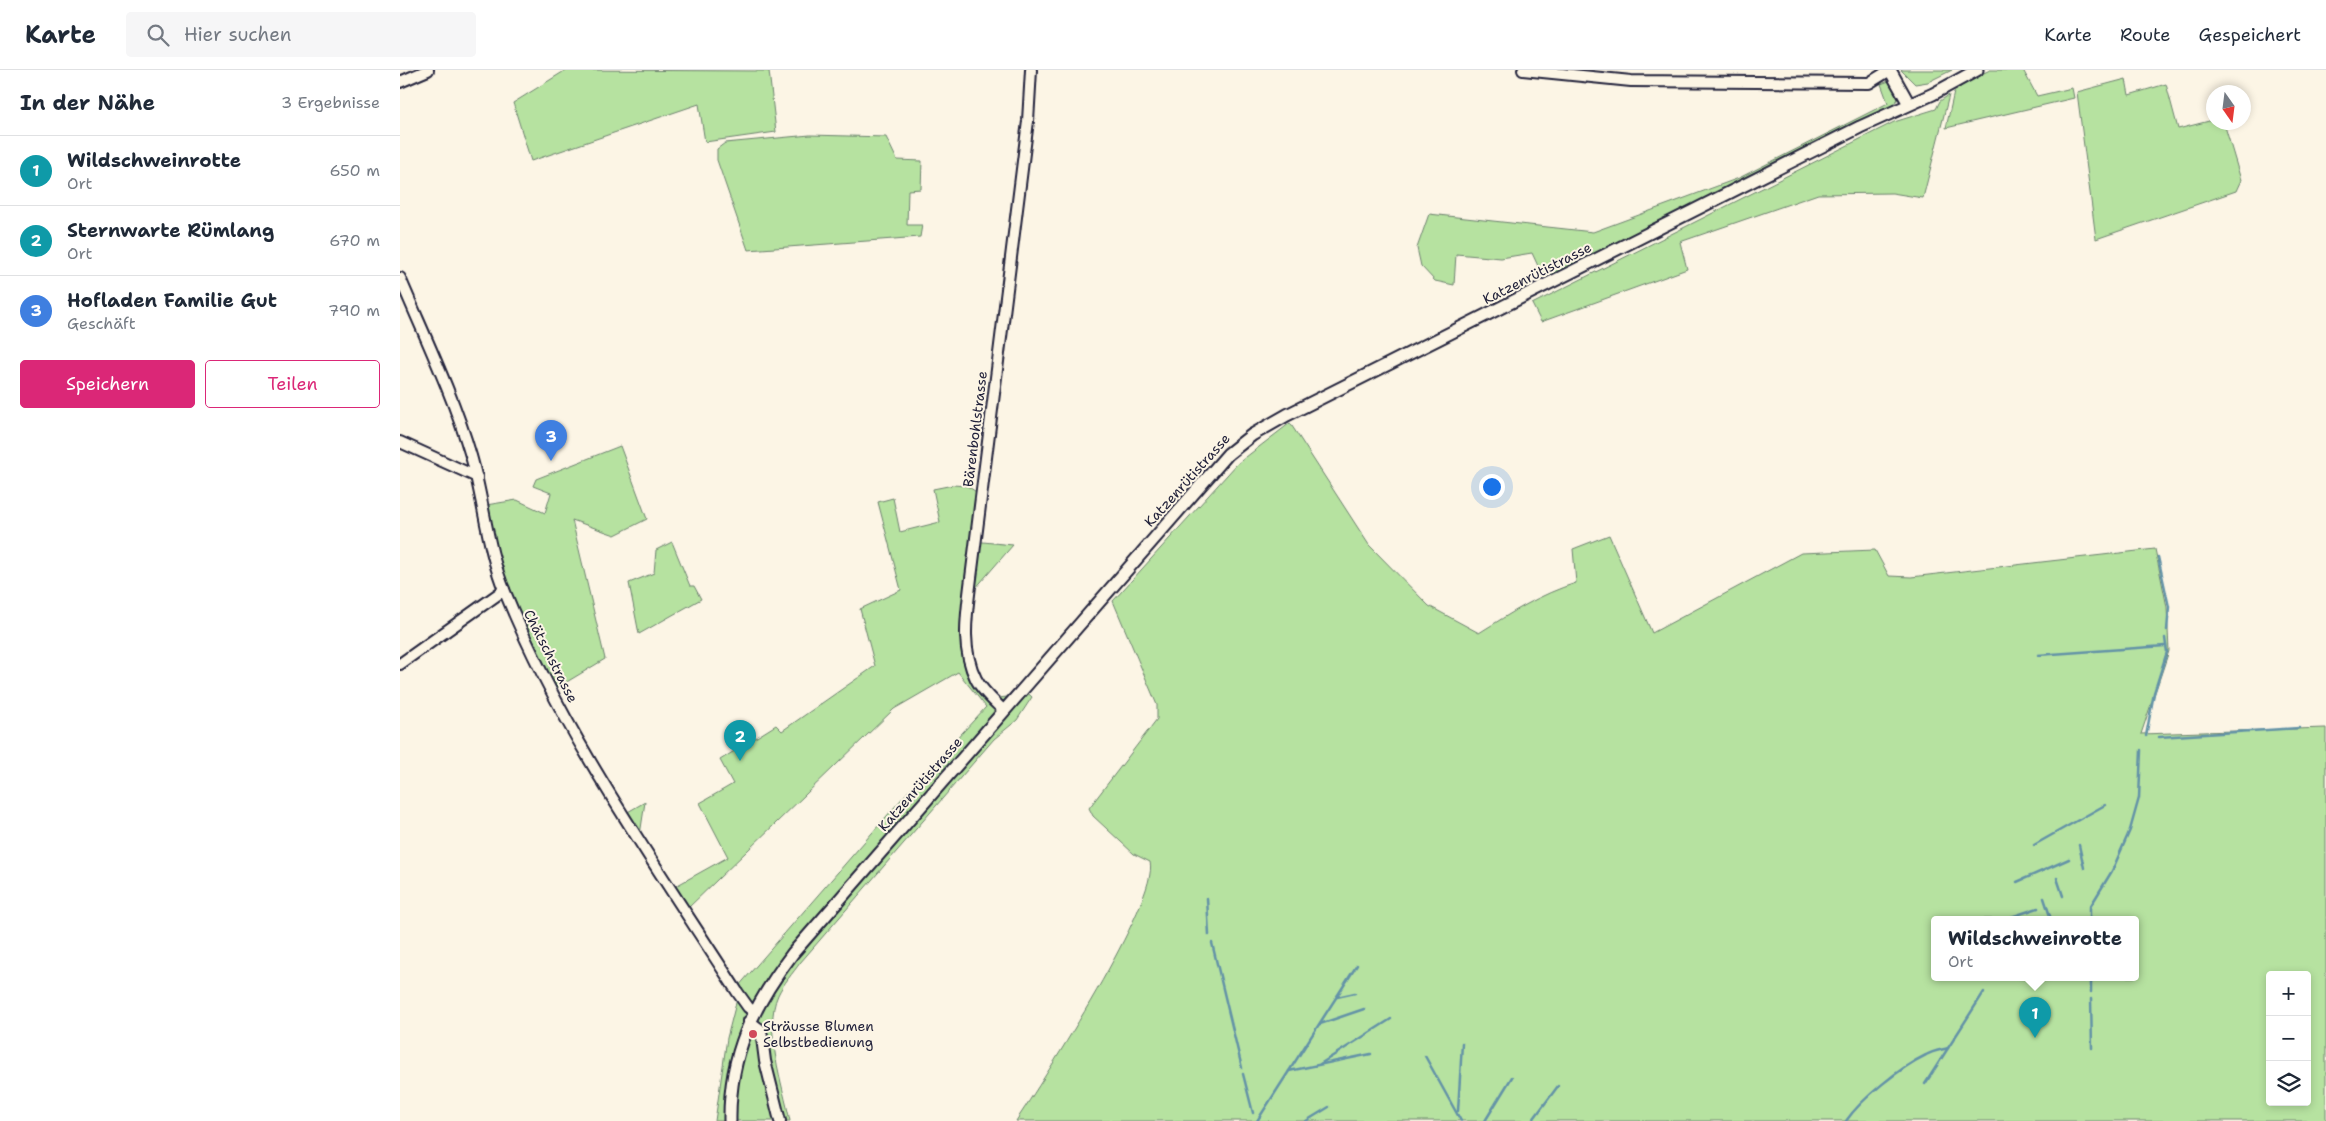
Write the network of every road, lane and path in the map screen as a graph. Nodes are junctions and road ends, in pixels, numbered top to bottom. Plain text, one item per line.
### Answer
1 (428, 70) edge
2 (1031, 70) edge
3 (1523, 70) edge
4 (1890, 70) edge
5 (1977, 70) edge
6 (400, 82) edge
7 (1909, 104) junction
8 (400, 278) edge
9 (400, 442) edge
10 (477, 477) junction
11 (504, 590) junction
12 (400, 664) edge
13 (1004, 711) junction
14 (752, 1016) junction
15 (730, 1121) edge
16 (780, 1121) edge

1 - 6 street
2 - 13 street, Bärenbohlstrasse
3 - 4 street
4 - 7 street
5 - 7 street, Katzenrütistrasse
7 - 13 street, Katzenrütistrasse
8 - 10 street, Chätschstrasse
9 - 10 street
10 - 11 street, Chätschstrasse
11 - 12 street
11 - 14 street, Chätschstrasse
13 - 14 street, Katzenrütistrasse
14 - 15 street, Katzenrütistrasse
14 - 16 street, Chätschstrasse

